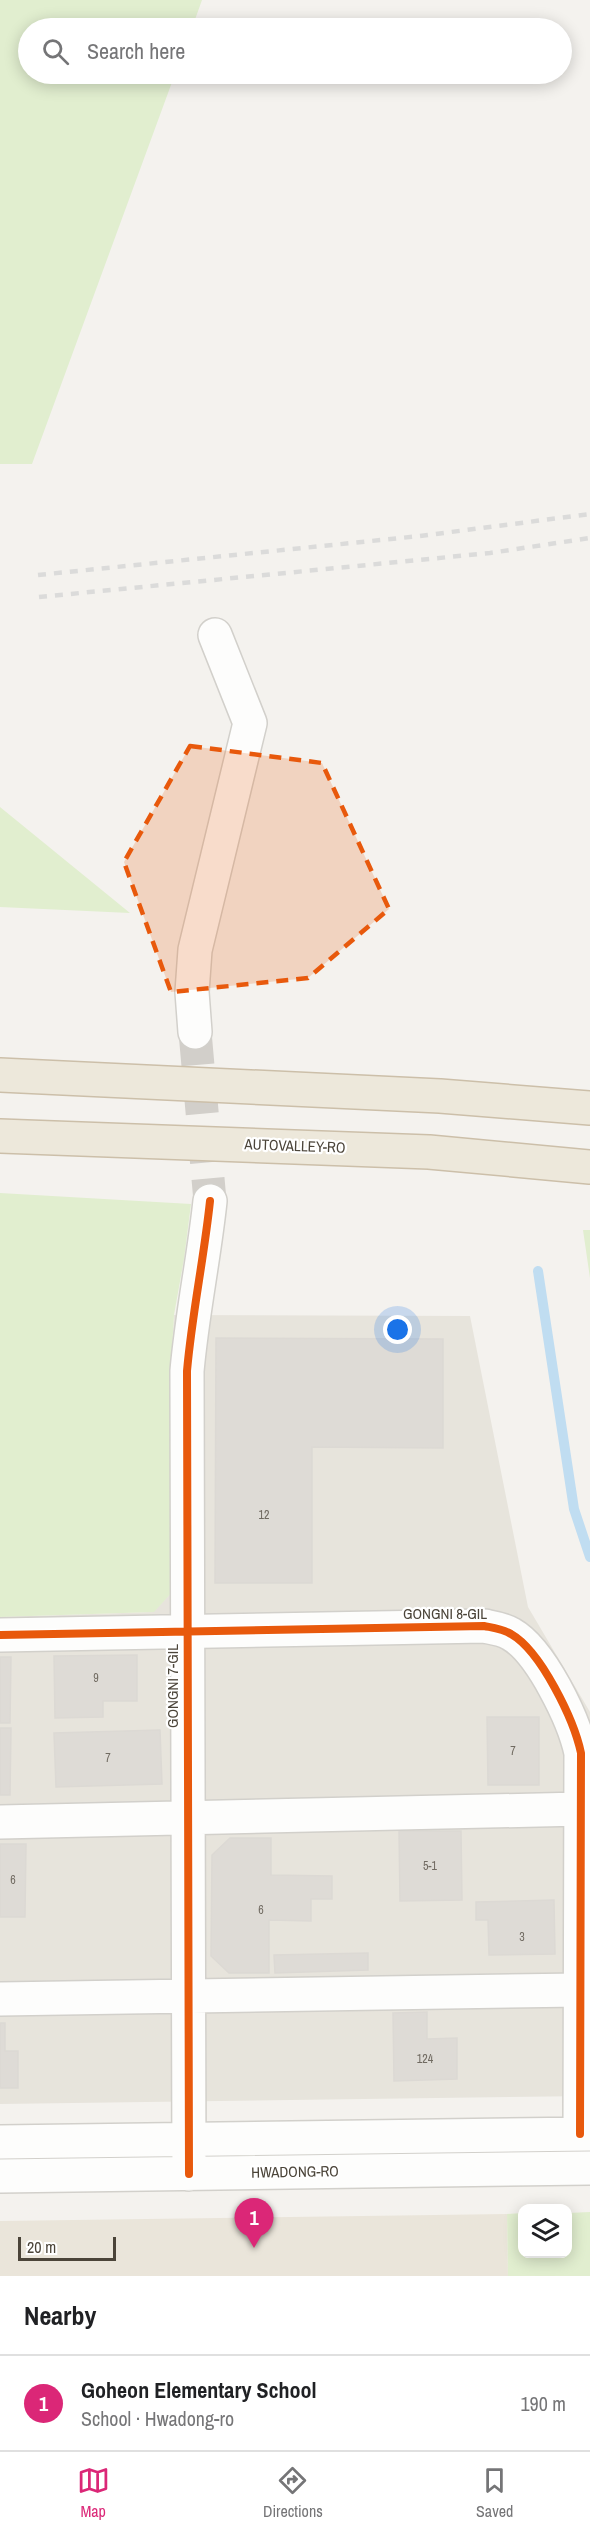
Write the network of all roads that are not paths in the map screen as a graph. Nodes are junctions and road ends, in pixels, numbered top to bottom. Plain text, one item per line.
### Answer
1 (215, 635) dead end
2 (195, 1032) tunnel mouth
3 (0, 1074) edge
4 (590, 1108) edge
5 (0, 1136) edge
6 (590, 1167) edge
7 (210, 1201) tunnel mouth
8 (186, 1632) junction
9 (0, 1635) edge
10 (581, 1809) junction
11 (187, 1818) junction
12 (0, 1822) edge
13 (580, 1990) junction
14 (188, 1996) junction
15 (0, 1999) edge
16 (585, 2134) edge
17 (188, 2139) junction
18 (0, 2142) edge
19 (590, 2168) edge
20 (189, 2174) junction
21 (0, 2176) edge

1 - 2 street
3 - 4 highway
5 - 6 highway, AUTOVALLEY-RO
7 - 8 street, GONGNI 7-GIL
8 - 9 street, GONGNI 8-GIL
8 - 10 street, GONGNI 8-GIL
8 - 11 street, GONGNI 7-GIL
10 - 11 street
10 - 13 street, GONGNI 8-GIL
11 - 12 street
11 - 14 street, GONGNI 7-GIL
13 - 14 street
13 - 16 street, GONGNI 8-GIL
14 - 15 street
14 - 17 street, GONGNI 7-GIL
16 - 17 street
17 - 18 street
17 - 20 street, GONGNI 7-GIL
19 - 20 street, HWADONG-RO
20 - 21 street, HWADONG-RO

